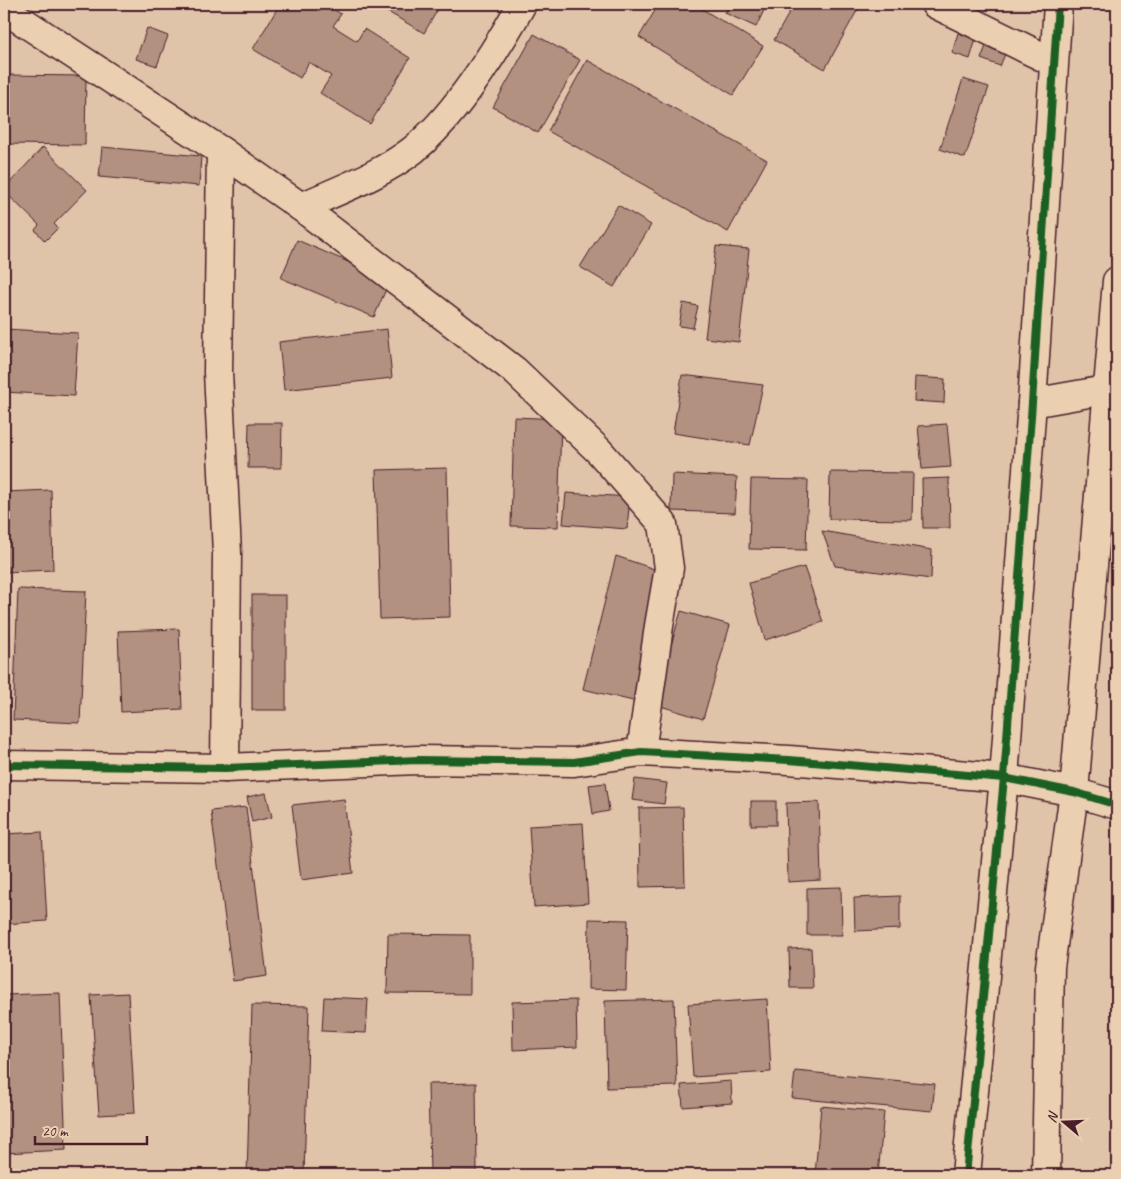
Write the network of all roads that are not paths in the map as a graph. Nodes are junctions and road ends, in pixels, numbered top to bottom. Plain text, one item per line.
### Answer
1 (522, 4) edge
2 (935, 4) edge
3 (1058, 4) edge
4 (4, 9) edge
5 (1053, 62) junction
6 (221, 151) junction
7 (301, 207) junction
8 (1117, 281) edge
9 (1112, 388) edge
10 (1032, 403) junction
11 (641, 752) junction
12 (4, 766) edge
13 (225, 768) junction
14 (1004, 778) junction
15 (1074, 792) junction
16 (1117, 805) edge
17 (966, 1175) edge
18 (1046, 1175) edge

1 - 7 street
2 - 5 street
3 - 5 street
4 - 6 street
5 - 10 street
6 - 7 street
6 - 13 street
7 - 11 street
8 - 9 street
9 - 10 street
9 - 15 street
10 - 14 street
11 - 13 street
11 - 14 street
12 - 13 street
14 - 15 street
14 - 17 street
15 - 16 street
15 - 18 street

